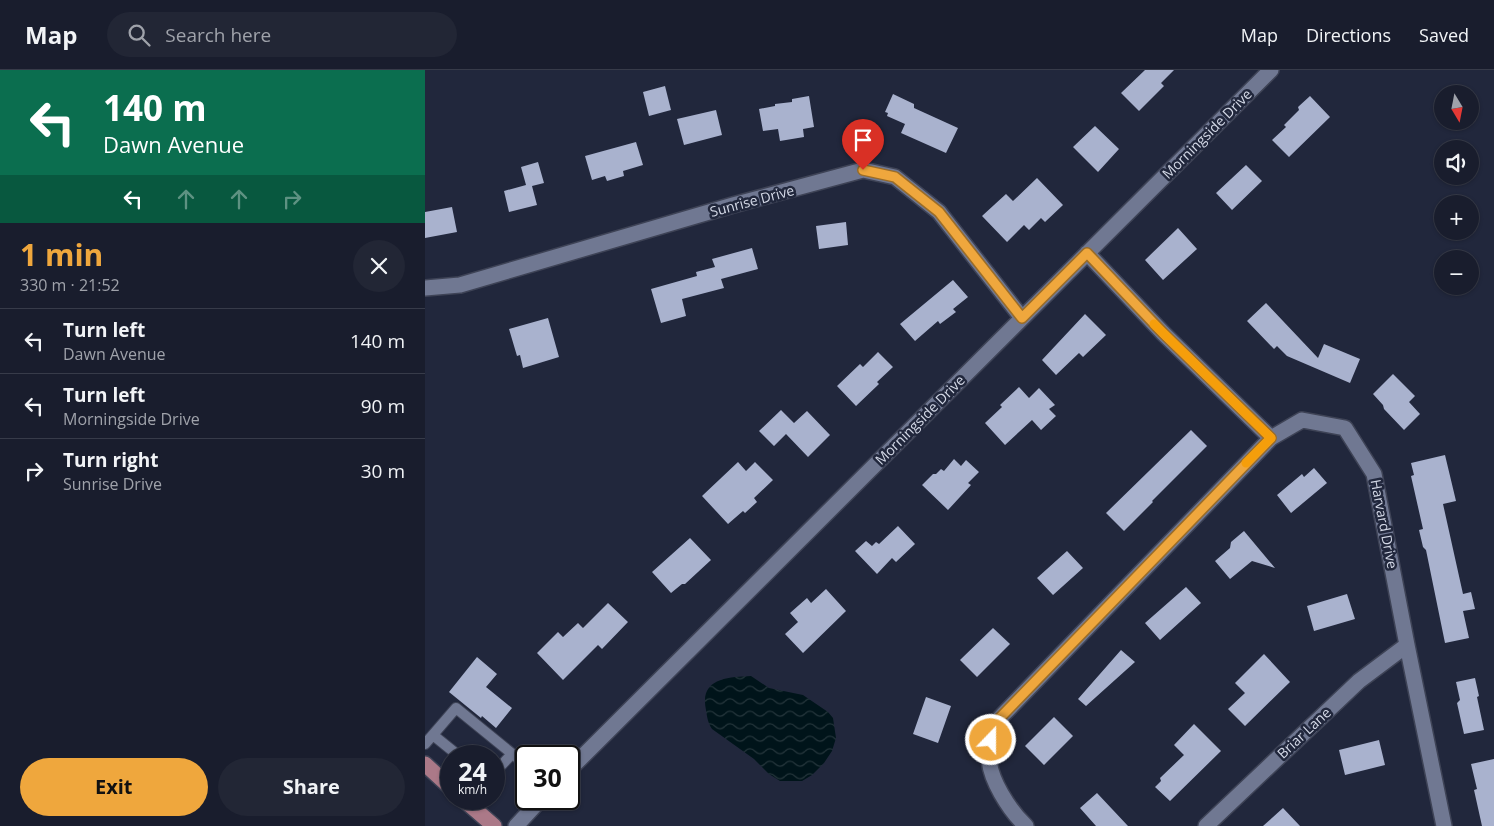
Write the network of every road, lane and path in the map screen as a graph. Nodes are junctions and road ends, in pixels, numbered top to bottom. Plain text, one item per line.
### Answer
1 (1271, 70) edge
2 (1087, 253) junction
3 (425, 288) edge
4 (1022, 318) junction
5 (1271, 438) junction
6 (1407, 645) junction
7 (433, 735) junction
8 (425, 744) edge
9 (445, 745) edge
10 (512, 754) junction
11 (515, 756) edge
12 (580, 759) edge
13 (505, 761) edge
14 (425, 764) edge
15 (440, 778) edge
16 (477, 810) edge
17 (531, 810) edge
18 (494, 826) edge
19 (517, 826) edge
20 (1026, 826) edge
21 (1206, 826) edge
22 (1444, 826) edge

1 - 2 street, Morningside Drive
2 - 4 street, Morningside Drive
2 - 5 street
3 - 4 street, Sunrise Drive
4 - 12 street, Morningside Drive
5 - 6 street, Harvard Drive
5 - 20 street, Harvard Drive
6 - 21 street, Briar Lane
6 - 22 street, Harvard Drive
7 - 8 lane
7 - 9 lane
7 - 10 lane
10 - 11 lane
10 - 13 lane
14 - 15 main road
16 - 18 main road
17 - 19 street

